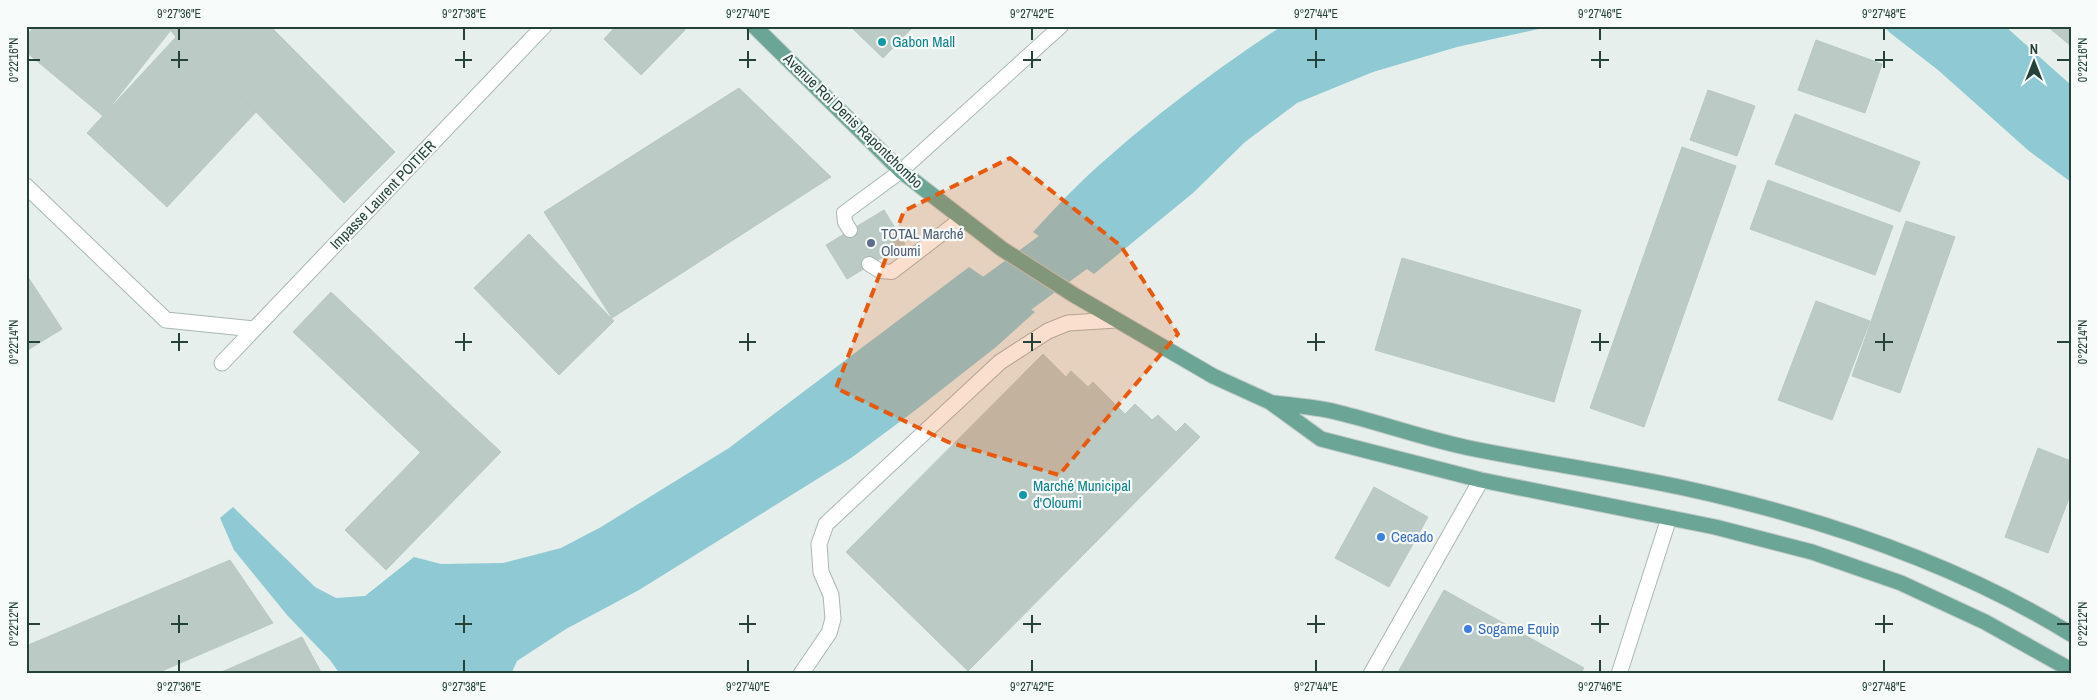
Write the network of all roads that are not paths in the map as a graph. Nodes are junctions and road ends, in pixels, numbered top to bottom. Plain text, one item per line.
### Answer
1 (544, 26) edge
2 (754, 26) edge
3 (1061, 26) edge
4 (901, 171) junction
5 (26, 186) edge
6 (961, 219) junction
7 (850, 230) dead end
8 (869, 264) dead end
9 (1117, 320) junction
10 (254, 329) junction
11 (222, 364) dead end
12 (1270, 402) junction
13 (1481, 480) junction
14 (1669, 518) junction
15 (2071, 634) edge
16 (2071, 670) edge
17 (801, 674) edge
18 (1371, 674) edge
19 (1619, 674) edge

1 - 10 street, Impasse Laurent POITIER
2 - 4 main road, Avenue Roi Denis Rapontchombo
3 - 4 lane
4 - 6 main road, Avenue Roi Denis Rapontchombo
4 - 7 lane
5 - 10 street
6 - 8 lane
6 - 9 main road, Avenue Roi Denis Rapontchombo
9 - 12 main road, Avenue Roi Denis Rapontchombo
9 - 17 street
10 - 11 street, Impasse Laurent POITIER
12 - 13 main road
12 - 15 main road
13 - 14 main road
13 - 18 street
14 - 16 main road
14 - 19 street

